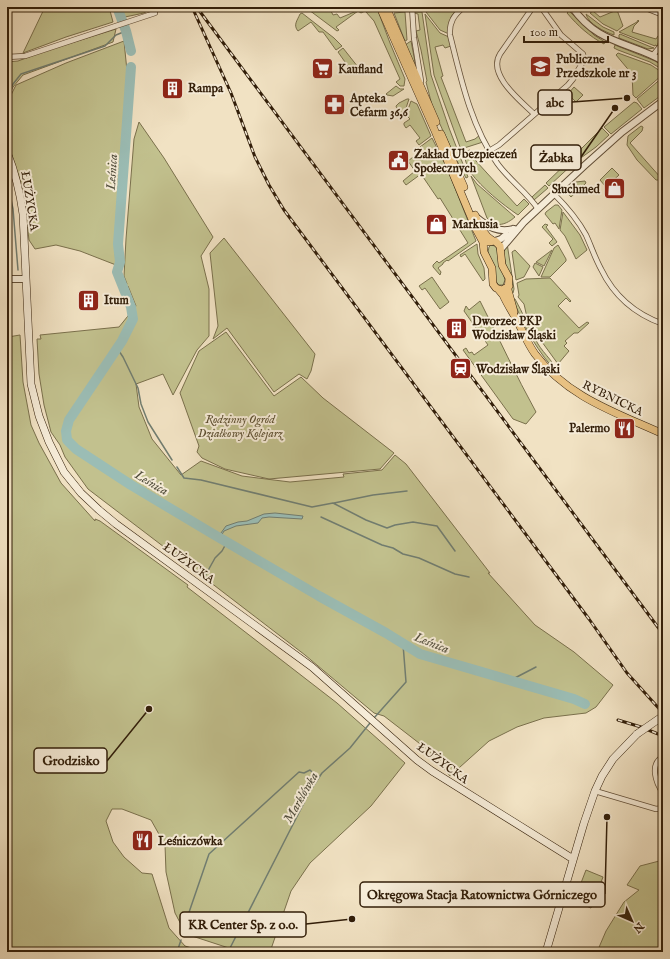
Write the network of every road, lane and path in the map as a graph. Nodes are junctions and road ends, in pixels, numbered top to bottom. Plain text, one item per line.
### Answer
1 (380, 7) edge
2 (386, 7) edge
3 (412, 7) edge
4 (533, 7) edge
5 (541, 7) edge
6 (572, 7) edge
7 (643, 7) edge
8 (462, 8) edge
9 (155, 13) dead end
10 (663, 15) edge
11 (663, 43) edge
12 (652, 55) junction
13 (7, 57) edge
14 (663, 61) edge
15 (422, 89) junction
16 (662, 103) edge
17 (534, 114) junction
18 (489, 151) junction
19 (7, 152) edge
20 (554, 194) junction
21 (538, 209) junction
22 (476, 217) junction
23 (524, 222) junction
24 (514, 229) junction
25 (494, 241) junction
26 (484, 246) junction
27 (501, 249) junction
28 (7, 279) edge
29 (26, 279) junction
30 (509, 286) junction
31 (498, 290) junction
32 (516, 318) junction
33 (663, 324) edge
34 (663, 434) edge
35 (663, 716) edge
36 (663, 757) edge
37 (595, 791) junction
38 (663, 793) edge
39 (663, 808) edge
40 (573, 859) junction
41 (546, 952) edge

1 - 26 main road, RYBNICKA
2 - 15 main road
3 - 15 street
4 - 17 street
5 - 17 street
6 - 12 street
7 - 10 street
8 - 18 street
9 - 13 street
11 - 12 street
12 - 14 street
15 - 22 main road
16 - 20 street
17 - 18 street
18 - 21 street
19 - 29 main road, ŁUŻYCKA
20 - 21 street
20 - 33 street
21 - 23 street
22 - 24 street
22 - 25 main road
23 - 24 street
23 - 27 street
24 - 25 street
25 - 26 main road
25 - 27 main road
26 - 31 main road, RYBNICKA
27 - 30 main road, RYBNICKA
28 - 29 street
29 - 40 main road, ŁUŻYCKA
30 - 31 main road
30 - 32 main road, RYBNICKA
31 - 32 main road, RYBNICKA
32 - 34 main road, RYBNICKA
35 - 37 main road, bridge
36 - 38 street
37 - 39 street
37 - 40 main road
40 - 41 main road

